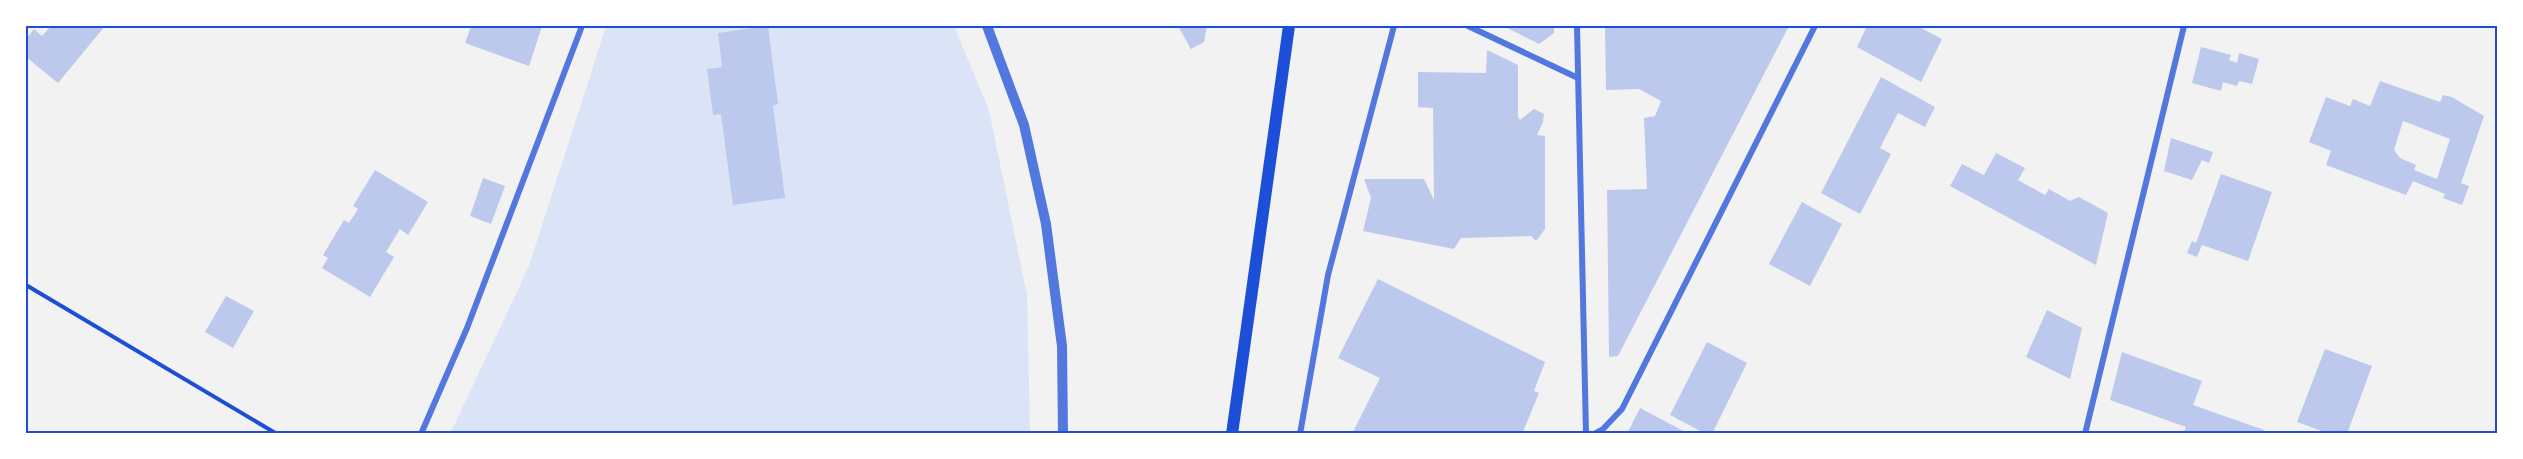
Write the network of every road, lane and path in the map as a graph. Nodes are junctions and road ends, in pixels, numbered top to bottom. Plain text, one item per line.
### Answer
1 (582, 26) edge
2 (987, 26) edge
3 (1288, 26) edge
4 (1394, 26) edge
5 (1468, 26) edge
6 (1577, 26) edge
7 (1815, 26) edge
8 (2184, 26) edge
9 (1578, 78) junction
10 (26, 285) edge
11 (277, 434) edge
12 (421, 434) edge
13 (1063, 434) edge
14 (1232, 434) edge
15 (1300, 434) edge
16 (1586, 434) edge
17 (1594, 434) edge
18 (2085, 434) edge

1 - 12 street
2 - 13 street
3 - 14 main road
4 - 15 street
5 - 9 street
6 - 9 street
7 - 17 street
8 - 18 street
9 - 16 street
10 - 11 path

